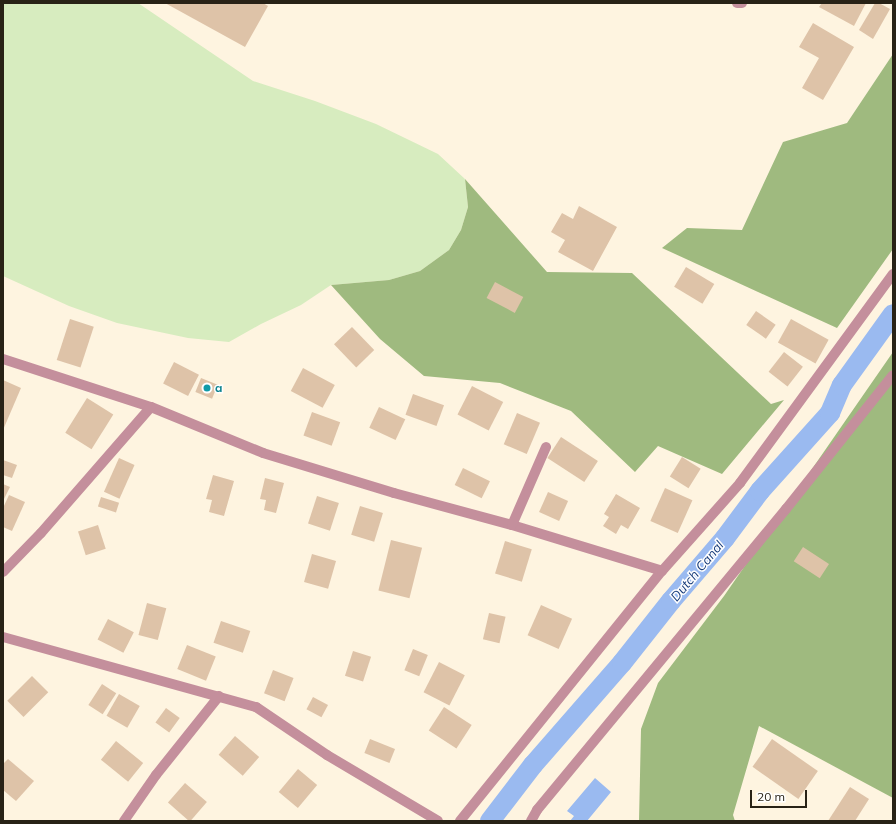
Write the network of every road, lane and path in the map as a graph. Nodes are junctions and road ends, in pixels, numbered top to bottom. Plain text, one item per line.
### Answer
1 (737, 3) edge
2 (742, 3) edge
3 (893, 274) edge
4 (3, 359) edge
5 (893, 375) edge
6 (151, 407) junction
7 (546, 447) dead end
8 (512, 525) junction
9 (662, 571) junction
10 (3, 572) edge
11 (3, 637) edge
12 (219, 696) junction
13 (124, 821) edge
14 (438, 821) edge
15 (460, 821) edge
16 (531, 821) edge

1 - 2 street
3 - 9 street
4 - 6 street
5 - 16 street
6 - 8 street
6 - 10 street
7 - 8 street
8 - 9 street
9 - 15 street
11 - 12 street
12 - 13 street
12 - 14 street

